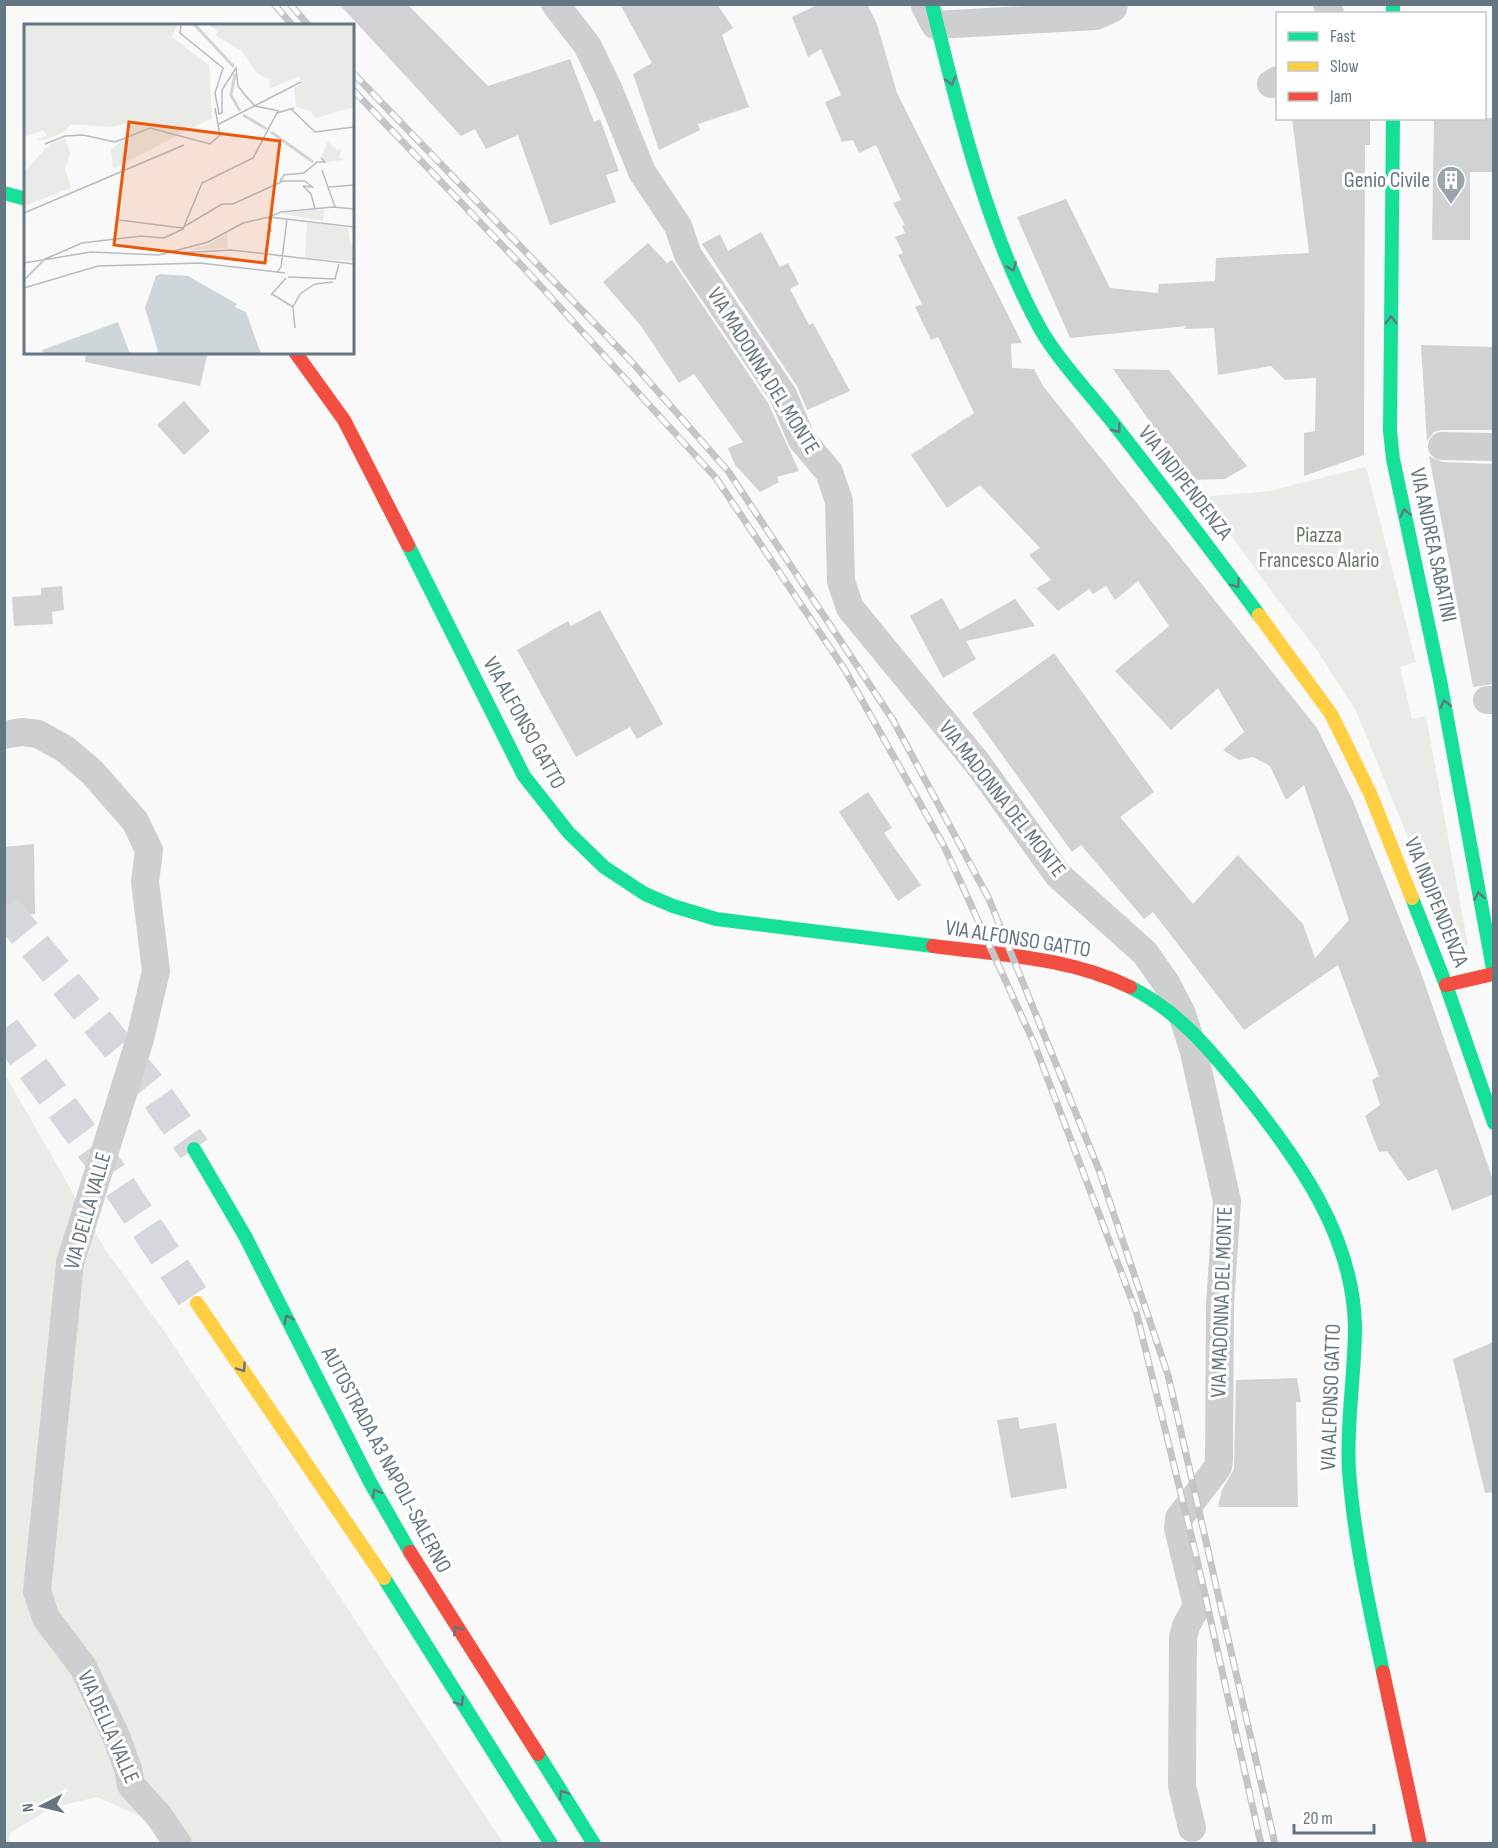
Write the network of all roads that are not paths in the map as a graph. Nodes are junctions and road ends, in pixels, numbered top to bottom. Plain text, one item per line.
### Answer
1 (543, 4) edge
2 (1114, 4) edge
3 (930, 11) edge
4 (562, 13) edge
5 (1393, 120) edge
6 (4, 193) edge
7 (24, 198) edge
8 (297, 354) edge
9 (1442, 446) dead end
10 (1494, 447) edge
11 (4, 735) edge
12 (1493, 974) edge
13 (1446, 985) junction
14 (1494, 1124) edge
15 (194, 1149) tunnel mouth
16 (197, 1303) tunnel mouth
17 (1192, 1828) dead end
18 (178, 1844) edge
19 (551, 1844) edge
20 (594, 1844) edge
21 (1420, 1844) edge

1 - 4 street, VIA MADONNA DEL MONTE
2 - 3 street
3 -> 13 main road, VIA INDIPENDENZA
4 - 17 street, VIA MADONNA DEL MONTE
12 -> 5 main road, VIA ANDREA SABATINI
6 - 7 main road
8 - 21 main road, VIA ALFONSO GATTO
9 - 10 street
11 - 18 street, VIA DELLA VALLE
12 - 13 main road
13 - 14 main road, VIA INDIPENDENZA
20 -> 15 main road, AUTOSTRADA A3 NAPOLI-SALERNO
16 -> 19 main road

